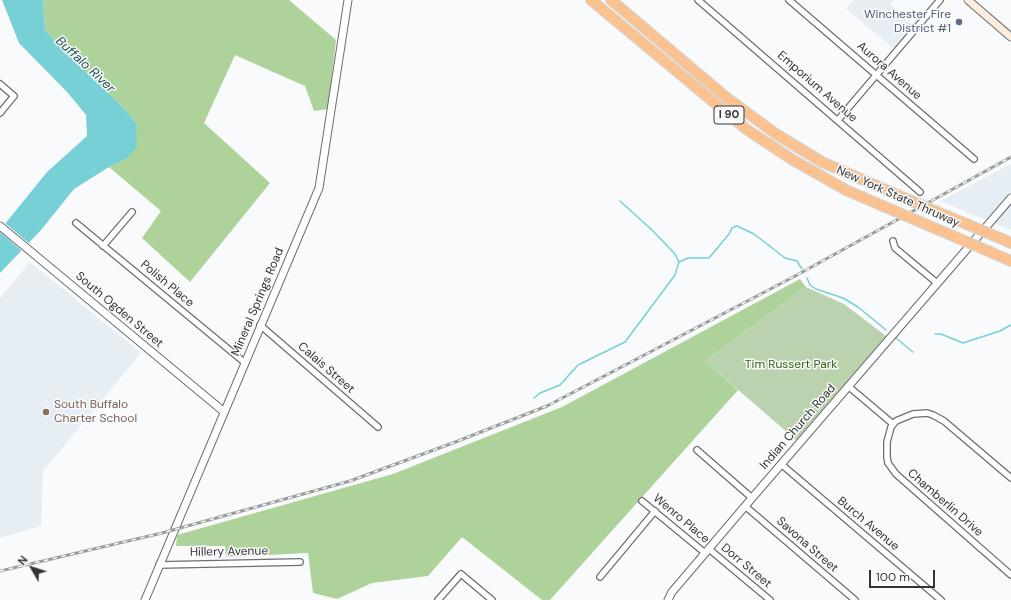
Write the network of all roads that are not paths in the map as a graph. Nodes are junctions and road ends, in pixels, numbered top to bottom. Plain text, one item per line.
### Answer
1 (348, 0) edge
2 (591, 0) edge
3 (612, 0) edge
4 (790, 0) edge
5 (940, 0) edge
6 (968, 0) edge
7 (702, 1) edge
8 (1011, 37) edge
9 (877, 75) junction
10 (0, 84) edge
11 (0, 113) edge
12 (838, 120) junction
13 (974, 159) dead end
14 (920, 192) dead end
15 (1011, 198) edge
16 (132, 212) dead end
17 (76, 223) dead end
18 (1, 227) edge
19 (893, 241) dead end
20 (1007, 241) edge
21 (103, 246) junction
22 (1000, 256) junction
23 (1011, 261) edge
24 (1011, 264) edge
25 (937, 283) junction
26 (260, 325) junction
27 (244, 362) junction
28 (848, 386) junction
29 (223, 411) junction
30 (893, 424) junction
31 (378, 427) dead end
32 (697, 450) dead end
33 (781, 464) junction
34 (1011, 478) edge
35 (752, 498) junction
36 (642, 501) dead end
37 (745, 506) junction
38 (655, 512) junction
39 (707, 551) junction
40 (300, 562) dead end
41 (159, 565) junction
42 (1011, 574) edge
43 (600, 577) dead end
44 (145, 600) edge
45 (438, 600) edge
46 (492, 600) edge
47 (668, 600) edge
48 (770, 600) edge
49 (855, 600) edge
50 (941, 600) edge

1 - 26 street, Mineral Springs Road
2 - 22 highway, New York State Thruway / I 90, bridge
3 - 20 highway, New York State Thruway / I 90, bridge
4 - 9 street, Aurora Avenue
5 - 9 street
6 - 8 main road
7 - 12 street, Emporium Avenue
9 - 12 street
9 - 13 street, Aurora Avenue
10 - 11 street
12 - 14 street, Emporium Avenue
15 - 25 street, Indian Church Road
16 - 21 street
17 - 21 street, Polish Place
18 - 29 street, South Ogden Street
19 - 25 street
21 - 27 street, Polish Place
22 - 23 highway, New York State Thruway / I 90
22 - 24 highway
25 - 28 street, Indian Church Road
26 - 27 street, Mineral Springs Road
26 - 31 street, Calais Street
27 - 29 street, Mineral Springs Road
28 - 30 street
28 - 33 street, Indian Church Road
29 - 41 street, Mineral Springs Road
30 - 34 street
30 - 42 street, Chamberlin Drive
32 - 35 street
33 - 35 street, Indian Church Road
33 - 50 street, Burch Avenue
35 - 37 street, Indian Church Road
36 - 38 street, Wenro Place
37 - 39 street, Indian Church Road
37 - 49 street, Savona Street
38 - 39 street, Wenro Place
38 - 43 street
39 - 47 street, Indian Church Road
39 - 48 street, Dorr Street
40 - 41 street, Hillery Avenue
41 - 44 street, Mineral Springs Road
45 - 46 street

